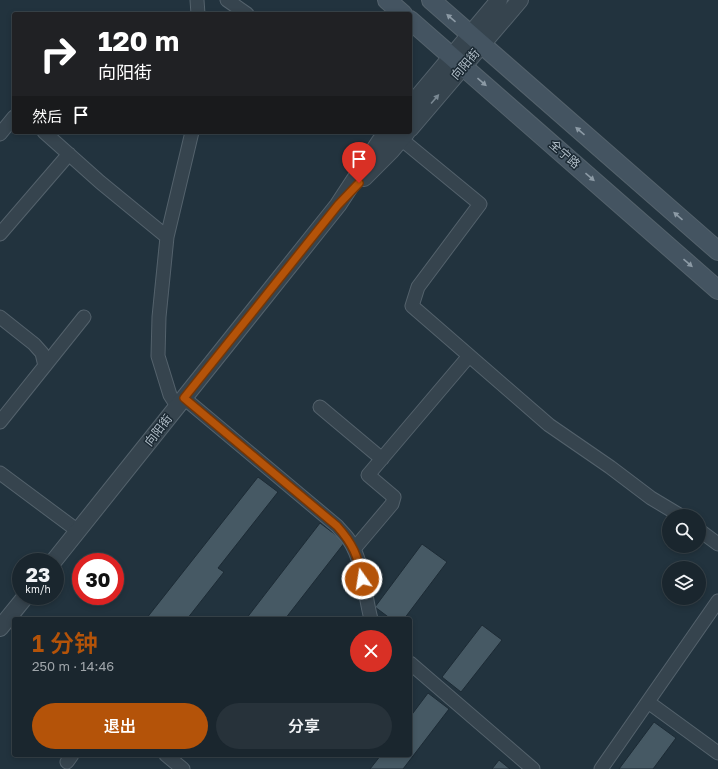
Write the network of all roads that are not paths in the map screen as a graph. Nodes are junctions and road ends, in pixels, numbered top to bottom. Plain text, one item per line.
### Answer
1 (197, 0) edge
2 (227, 0) edge
3 (387, 0) edge
4 (431, 0) edge
5 (499, 0) edge
6 (520, 0) edge
7 (198, 12) edge
8 (244, 12) edge
9 (401, 12) edge
10 (412, 22) edge
11 (476, 40) junction
12 (458, 61) junction
13 (412, 104) edge
14 (12, 119) edge
15 (412, 120) edge
16 (0, 134) edge
17 (46, 134) edge
18 (192, 134) edge
19 (401, 134) edge
20 (403, 134) edge
21 (69, 154) junction
22 (0, 234) edge
23 (167, 237) junction
24 (718, 251) edge
25 (718, 290) edge
26 (0, 317) edge
27 (84, 317) dead end
28 (469, 356) junction
29 (45, 366) junction
30 (181, 402) junction
31 (320, 407) dead end
32 (0, 422) edge
33 (382, 459) junction
34 (0, 473) edge
35 (669, 509) edge
36 (78, 531) junction
37 (706, 535) edge
38 (718, 544) edge
39 (354, 549) junction
40 (60, 553) edge
41 (718, 601) edge
42 (19, 605) edge
43 (370, 617) edge
44 (0, 628) edge
45 (412, 665) edge
46 (648, 702) junction
47 (718, 753) edge
48 (168, 757) edge
49 (183, 769) edge
50 (534, 769) edge
51 (600, 769) edge

1 - 7 street
2 - 8 street
3 - 9 main road
11 -> 4 main road
5 - 11 street, 向阳街
6 - 11 street, 向阳街
10 - 12 main road, 全宁路
11 - 12 street, 向阳街
24 -> 11 main road
12 - 13 street, 向阳街
15 -> 12 street, 向阳街
12 -> 25 main road, 全宁路
14 - 16 street
17 - 21 street
18 - 23 street
19 - 30 street, 向阳街
20 - 28 street
21 - 22 street
21 - 23 street
23 - 30 street
26 - 29 street
27 - 29 street
28 - 33 street
28 - 35 street
29 - 32 street
30 - 36 street, 向阳街
30 - 39 street
31 - 33 street
33 - 39 street
34 - 36 street
36 - 40 street, 向阳街
37 - 38 street
39 - 43 street
41 - 46 street
42 - 44 street
45 - 50 street
46 - 47 street
46 - 51 street
48 - 49 street

